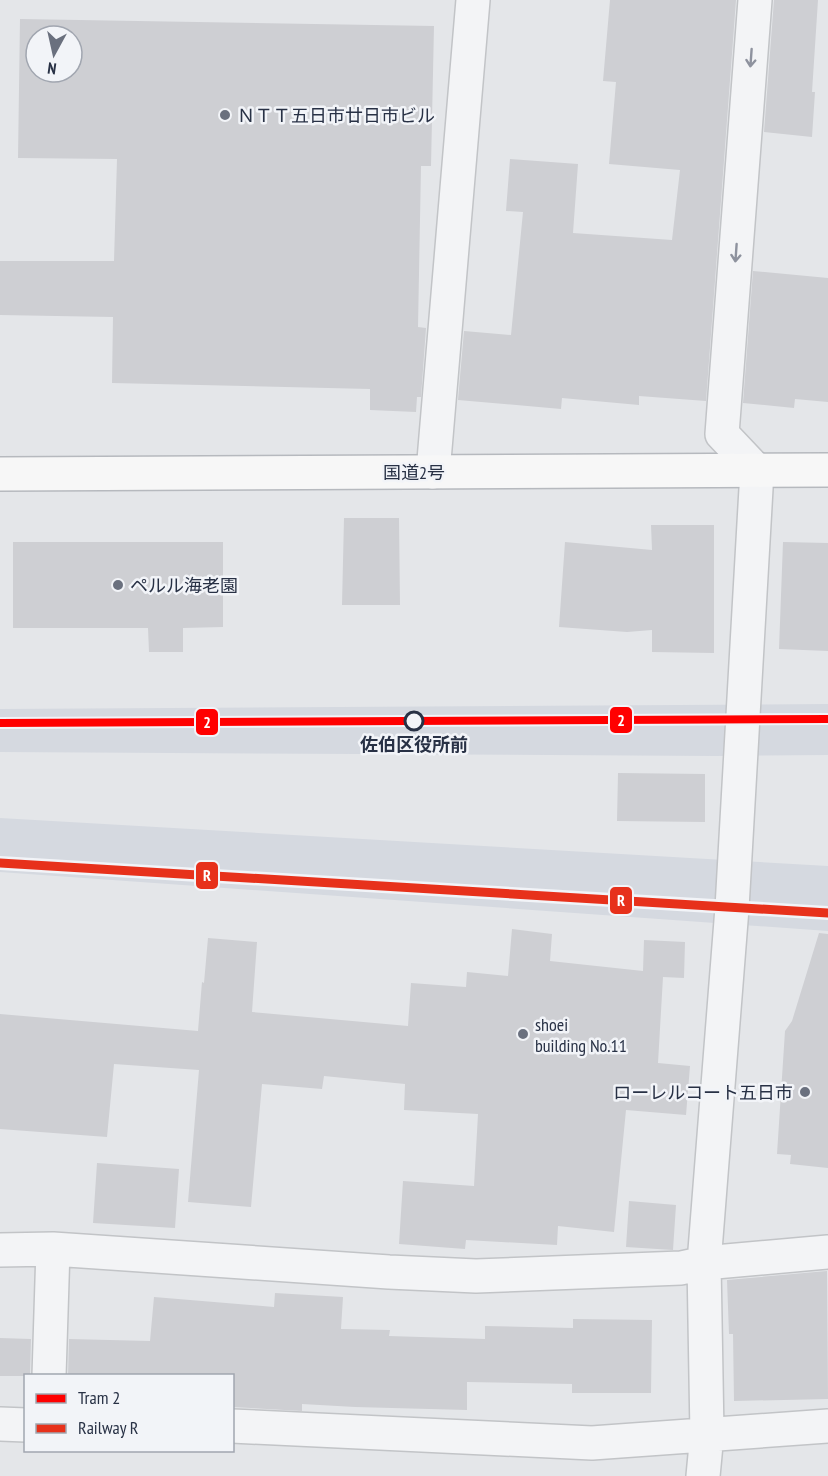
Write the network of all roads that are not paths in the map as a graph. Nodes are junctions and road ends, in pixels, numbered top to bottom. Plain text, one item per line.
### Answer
1 (473, 0) edge
2 (755, 0) edge
3 (828, 470) edge
4 (757, 471) junction
5 (433, 472) junction
6 (0, 474) edge
7 (53, 1249) junction
8 (0, 1250) edge
9 (828, 1252) edge
10 (704, 1263) junction
11 (49, 1374) edge
12 (0, 1424) edge
13 (24, 1425) edge
14 (234, 1426) edge
15 (828, 1426) edge
16 (707, 1434) junction
17 (703, 1476) edge

1 - 5 street
2 -> 4 street
3 - 4 highway, 国道2号
4 - 5 highway, 国道2号
4 - 10 street
5 - 6 highway, 国道2号
7 - 8 street
7 - 10 street
7 - 11 street
9 - 10 street
10 - 16 street
12 - 13 street
14 - 16 street
15 - 16 street
16 - 17 street

